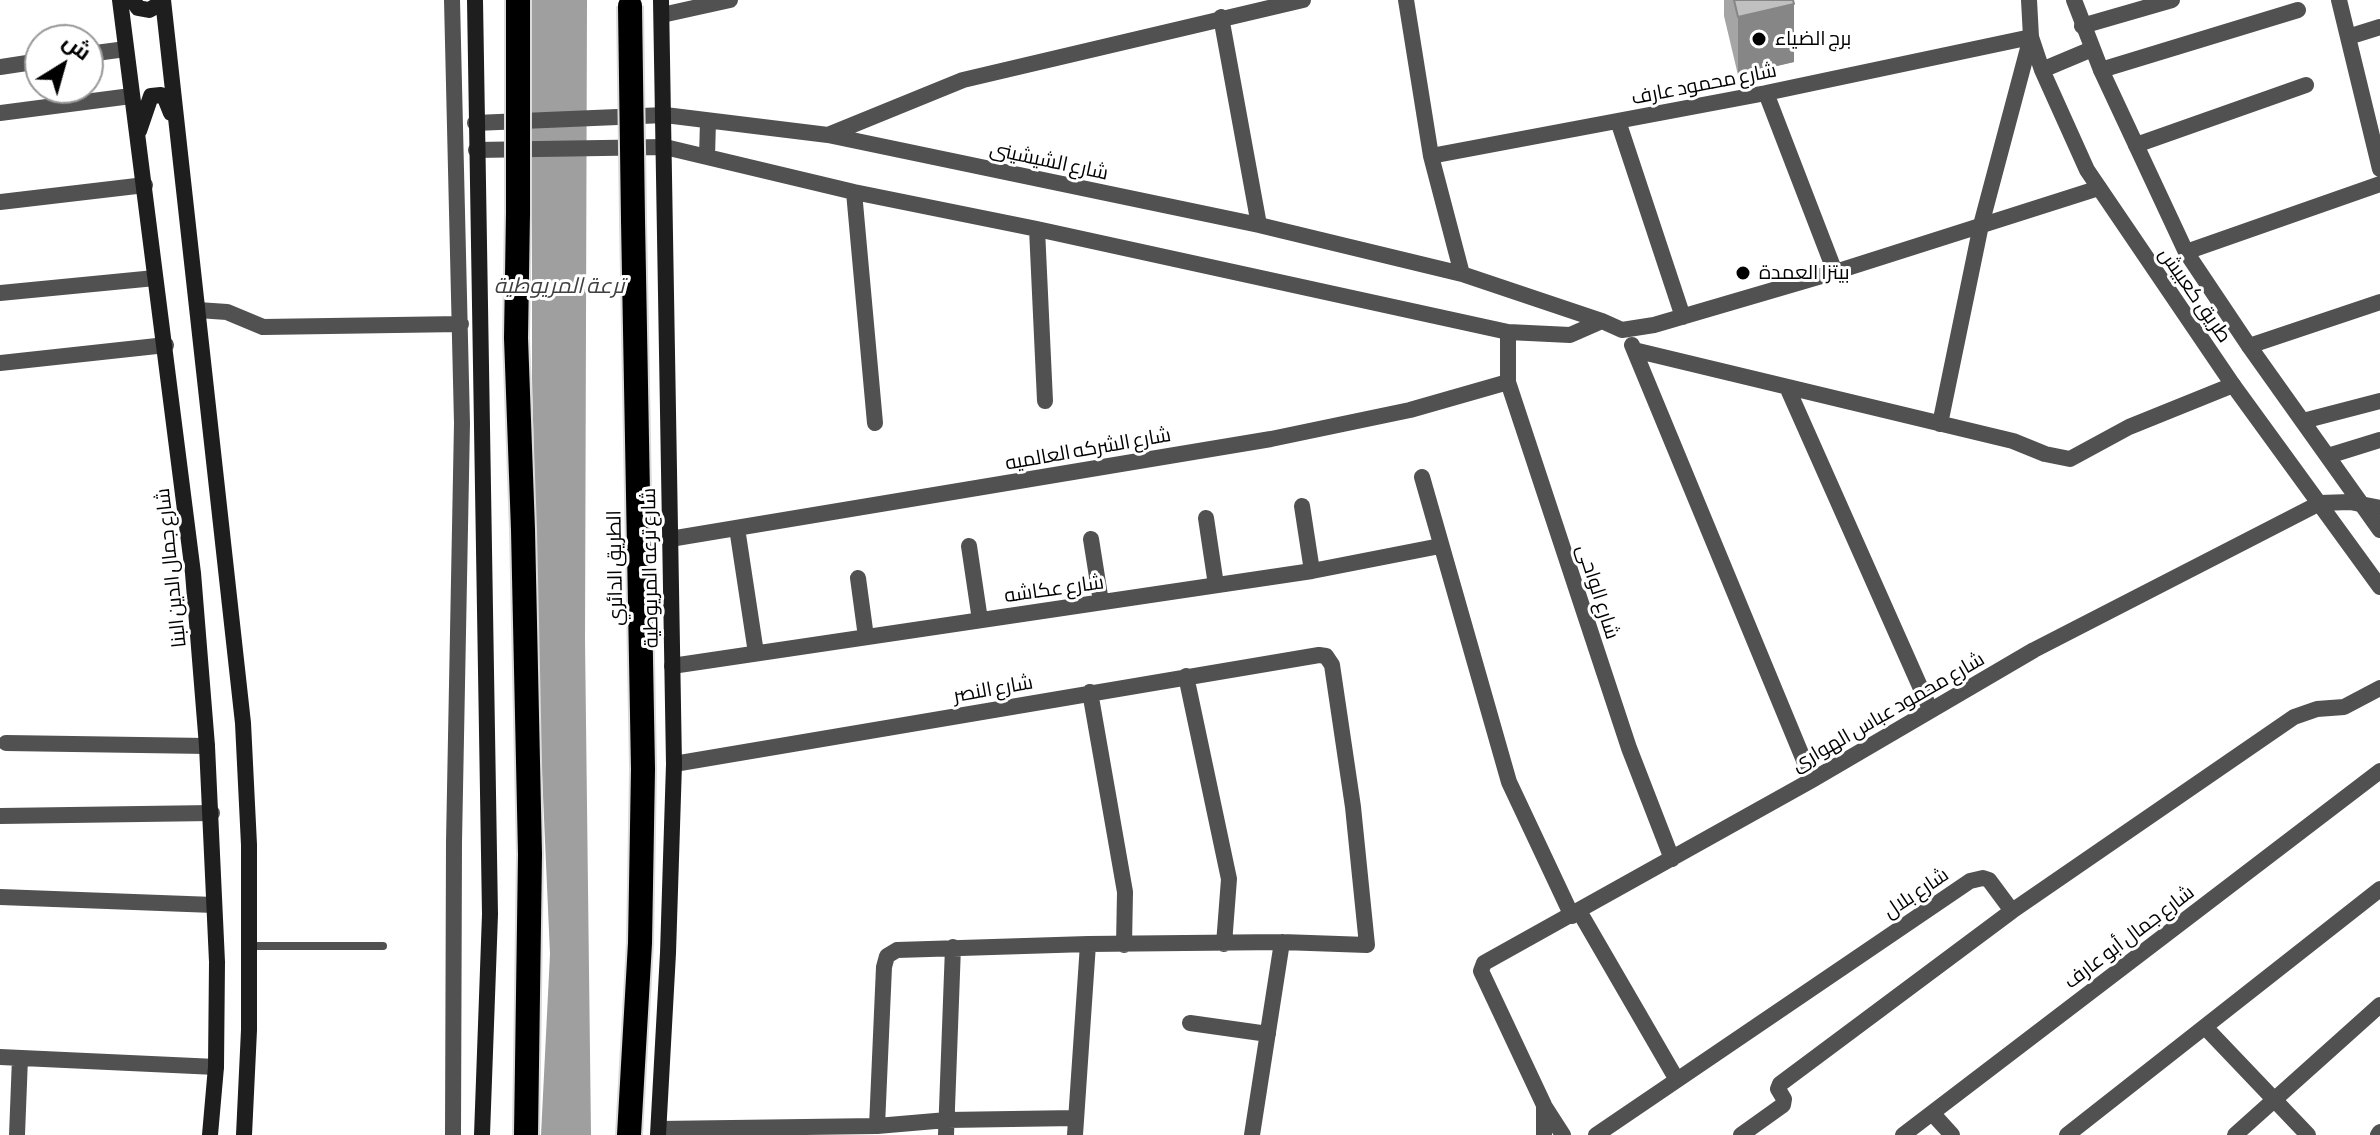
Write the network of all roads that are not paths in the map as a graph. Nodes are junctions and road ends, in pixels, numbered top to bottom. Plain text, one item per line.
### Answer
1 (120, 0) edge
2 (133, 0) edge
3 (162, 0) edge
4 (452, 0) edge
5 (475, 0) edge
6 (518, 0) edge
7 (630, 0) edge
8 (730, 0) edge
9 (1303, 0) edge
10 (1406, 0) edge
11 (2029, 0) edge
12 (2074, 0) edge
13 (2172, 0) edge
14 (2339, 0) edge
15 (662, 7) edge
16 (2298, 10) dead end
17 (1221, 17) junction
18 (2082, 26) junction
19 (2380, 27) edge
20 (2031, 37) junction
21 (2348, 37) junction
22 (126, 49) junction
23 (2092, 49) junction
24 (104, 52) edge
25 (24, 63) edge
26 (0, 67) edge
27 (2042, 70) junction
28 (2101, 70) junction
29 (2306, 85) dead end
30 (1766, 93) junction
31 (131, 96) junction
32 (0, 113) edge
33 (657, 116) junction
34 (708, 121) junction
35 (1618, 121) junction
36 (2374, 121) edge
37 (481, 123) junction
38 (177, 133) junction
39 (828, 135) junction
40 (137, 136) junction
41 (2136, 145) junction
42 (665, 147) junction
43 (482, 149) junction
44 (1431, 156) junction
45 (707, 157) junction
46 (2380, 169) edge
47 (2380, 184) edge
48 (145, 185) junction
49 (2099, 188) junction
50 (854, 192) junction
51 (0, 202) edge
52 (1259, 225) junction
53 (1981, 225) junction
54 (1037, 229) junction
55 (2186, 252) junction
56 (1835, 272) junction
57 (1462, 274) junction
58 (155, 278) junction
59 (0, 293) edge
60 (2380, 302) edge
61 (198, 310) junction
62 (1683, 317) junction
63 (1602, 321) junction
64 (461, 324) junction
65 (1622, 330) junction
66 (1508, 332) junction
67 (166, 345) junction
68 (2249, 346) junction
69 (1634, 350) junction
70 (0, 363) edge
71 (1508, 382) junction
72 (2233, 385) junction
73 (1787, 387) junction
74 (1045, 401) dead end
75 (2380, 401) edge
76 (2303, 421) junction
77 (875, 423) dead end
78 (1940, 424) junction
79 (2380, 440) edge
80 (2328, 456) junction
81 (1422, 477) dead end
82 (2320, 503) junction
83 (2361, 503) junction
84 (1302, 506) dead end
85 (2380, 508) edge
86 (1206, 518) dead end
87 (737, 528) junction
88 (2380, 530) edge
89 (670, 539) junction
90 (1091, 539) dead end
91 (969, 546) dead end
92 (1440, 546) junction
93 (2372, 566) edge
94 (1312, 571) junction
95 (858, 578) dead end
96 (1216, 585) junction
97 (2380, 587) edge
98 (1101, 602) junction
99 (980, 620) junction
100 (866, 637) junction
101 (756, 653) junction
102 (672, 666) junction
103 (1186, 676) junction
104 (2380, 688) edge
105 (1090, 692) junction
106 (1930, 709) junction
107 (6, 743) dead end
108 (207, 746) junction
109 (674, 764) junction
110 (2380, 771) edge
111 (1812, 780) junction
112 (212, 813) junction
113 (0, 816) edge
114 (1672, 859) junction
115 (2380, 889) edge
116 (0, 897) edge
117 (214, 905) junction
118 (2012, 911) junction
119 (1576, 914) junction
120 (1282, 942) junction
121 (1088, 944) junction
122 (1224, 944) junction
123 (1124, 945) junction
124 (249, 946) junction
125 (383, 946) dead end
126 (953, 947) junction
127 (2380, 1005) edge
128 (1190, 1023) dead end
129 (2205, 1027) junction
130 (1268, 1034) junction
131 (0, 1057) edge
132 (20, 1058) junction
133 (216, 1067) junction
134 (1677, 1080) junction
135 (2274, 1099) junction
136 (1544, 1105) junction
137 (1932, 1113) junction
138 (877, 1126) junction
139 (947, 1127) edge
140 (1076, 1127) edge
141 (658, 1132) edge
142 (17, 1135) edge
143 (210, 1135) edge
144 (244, 1135) edge
145 (453, 1135) edge
146 (482, 1135) edge
147 (526, 1135) edge
148 (629, 1135) edge
149 (1252, 1135) edge
150 (1544, 1135) edge
151 (1563, 1135) edge
152 (1596, 1135) edge
153 (1741, 1135) edge
154 (1903, 1135) edge
155 (1952, 1135) edge
156 (2067, 1135) edge
157 (2235, 1135) edge
158 (2308, 1135) edge

1 - 22 main road, شارع جمال الدين البنا
2 - 3 main road
3 - 38 main road
4 - 64 street
5 - 37 main road
6 - 147 highway, bridge
7 - 148 highway, الطريق الدائري, bridge
8 - 15 street
9 - 17 street
10 - 44 street
11 - 20 street, طريق كعبيش
12 - 18 street, طريق كعبيش
13 - 18 street
14 - 21 street
15 - 33 main road, شارع ترعه المريوطية
16 - 28 street
17 - 39 street
17 - 52 street
18 - 23 street, طريق كعبيش
19 - 21 street
20 - 27 street, طريق كعبيش
20 - 30 street, شارع محمود عارف
20 - 53 street
21 - 36 street
22 - 24 street
22 - 31 main road, شارع جمال الدين البنا
23 - 27 street
23 - 28 street, طريق كعبيش
25 - 26 street
27 - 49 street, طريق كعبيش
28 - 41 street, طريق كعبيش
29 - 41 street
30 - 35 street, شارع محمود عارف
30 - 56 street
31 - 32 street
31 - 40 main road, شارع جمال الدين البنا
33 - 34 street, شارع الشيشينى
33 - 37 street, شارع الشيشينى, bridge
33 - 42 main road, شارع ترعه المريوطية
34 - 39 street, شارع الشيشينى
34 - 45 street
35 - 44 street, شارع محمود عارف
35 - 62 street
36 - 46 street
37 - 43 main road
38 - 40 main road
38 - 61 main road
39 - 52 street, شارع الشيشينى
40 - 48 main road, شارع جمال الدين البنا
41 - 55 street, طريق كعبيش
42 - 43 street, bridge
42 - 45 street
42 - 89 main road, شارع ترعه المريوطية
43 - 146 main road
44 - 57 street
45 - 50 street
47 - 55 street
48 - 51 street
48 - 58 main road, شارع جمال الدين البنا
49 - 53 street
49 - 72 street, طريق كعبيش
50 - 54 street
50 - 77 street
52 - 57 street, شارع الشيشينى
53 - 56 street
53 - 78 street
54 - 66 street
54 - 74 street
55 - 68 street, طريق كعبيش
56 - 62 street
57 - 63 street, شارع الشيشينى
58 - 59 street
58 - 67 main road, شارع جمال الدين البنا
60 - 68 street
61 - 64 street
61 - 124 main road
62 - 65 street
63 - 65 street, شارع الشيشينى
63 - 66 street
64 - 145 street
65 - 69 street
66 - 71 street, شارع الواحى
67 - 70 street
67 - 108 main road, شارع جمال الدين البنا
68 - 76 street, طريق كعبيش
69 - 73 street
69 - 111 street
71 - 87 street, شارع الشركه العالميه
71 - 114 street, شارع الواحى
72 - 78 street
72 - 82 street, طريق كعبيش
73 - 78 street
73 - 106 street
75 - 76 street
76 - 80 street, طريق كعبيش
79 - 80 street
80 - 83 street, طريق كعبيش
81 - 92 street
82 - 83 street
82 - 93 street, طريق كعبيش
82 - 106 street, شارع محمود عباس الهوارى
83 - 85 street
83 - 88 street, طريق كعبيش
84 - 94 street
86 - 96 street
87 - 89 street, شارع الشركه العالميه
87 - 101 street
89 - 102 main road, شارع ترعه المريوطية
90 - 98 street
91 - 99 street
92 - 94 street, شارع عكاشه
92 - 119 street
93 - 97 street, طريق كعبيش
94 - 96 street, شارع عكاشه
95 - 100 street
96 - 98 street, شارع عكاشه
98 - 99 street, شارع عكاشه
99 - 100 street, شارع عكاشه
100 - 101 street, شارع عكاشه
101 - 102 street, شارع عكاشه
102 - 109 main road, شارع ترعه المريوطية
103 - 105 street, شارع النصر
103 - 120 street, شارع النصر
103 - 122 street
104 - 118 street
105 - 109 street, شارع النصر
105 - 123 street
106 - 111 street, شارع محمود عباس الهوارى
107 - 108 street
108 - 112 main road, شارع جمال الدين البنا
109 - 141 main road, شارع ترعه المريوطية
110 - 137 street, شارع جمال أبو عارف
111 - 114 street, شارع محمود عباس الهوارى
112 - 113 street
112 - 117 main road, شارع جمال الدين البنا
114 - 119 street, شارع محمود عباس الهوارى
115 - 129 street
116 - 117 street
117 - 133 main road, شارع جمال الدين البنا
118 - 134 street, شارع بلال
118 - 153 street
119 - 134 street
119 - 136 street, شارع محمود عباس الهوارى
120 - 122 street
120 - 130 street
121 - 123 street
121 - 126 street
121 - 140 street
122 - 123 street
124 - 125 lane
124 - 144 main road
126 - 138 street
126 - 139 street
127 - 135 street
128 - 130 street
129 - 135 street
129 - 156 street
130 - 149 street
131 - 132 street
132 - 133 street
132 - 142 street
133 - 143 main road, شارع جمال الدين البنا
134 - 152 street, شارع بلال
135 - 157 street
135 - 158 street
136 - 150 street
136 - 151 street
137 - 154 street, شارع جمال أبو عارف
137 - 155 street
138 - 139 street
138 - 141 street
139 - 140 street

